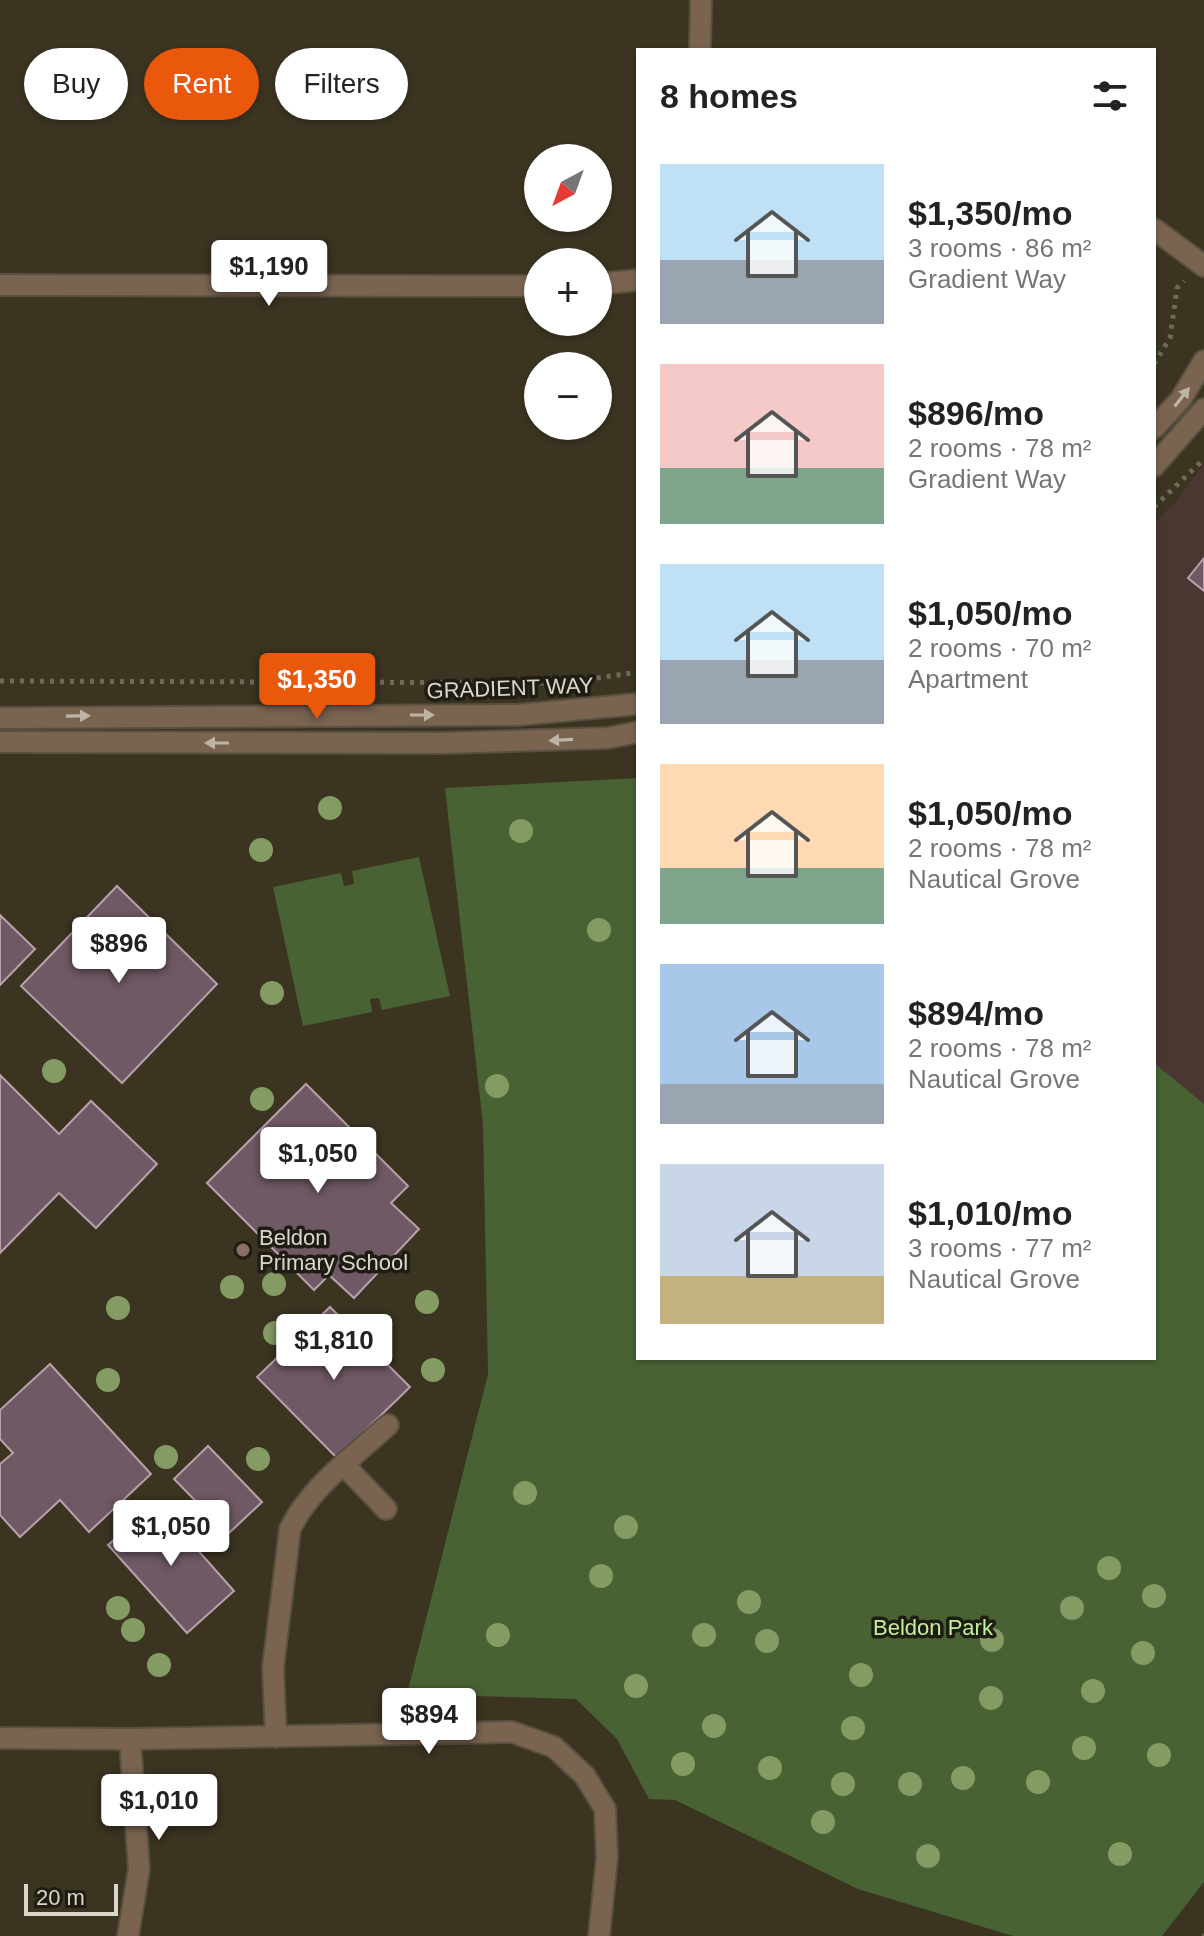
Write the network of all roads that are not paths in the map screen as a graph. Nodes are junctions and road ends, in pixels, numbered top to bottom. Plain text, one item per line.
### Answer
1 (701, 0) edge
2 (700, 48) edge
3 (1156, 230) edge
4 (1202, 265) edge
5 (636, 280) edge
6 (612, 283) edge
7 (0, 285) edge
8 (524, 286) edge
9 (1204, 361) edge
10 (1204, 409) edge
11 (1156, 426) edge
12 (1156, 464) edge
13 (636, 704) edge
14 (0, 718) edge
15 (636, 732) edge
16 (0, 742) edge
17 (388, 1425) dead end
18 (344, 1465) junction
19 (386, 1509) dead end
20 (276, 1737) junction
21 (0, 1738) edge
22 (130, 1739) junction
23 (128, 1936) edge
24 (599, 1936) edge

1 - 2 street
3 - 4 street
5 - 6 street
7 - 8 street
11 -> 9 street
10 - 12 street
14 -> 13 street, GRADIENT WAY
15 -> 16 street
17 - 18 street
18 - 19 street
18 - 20 street
20 - 22 street
20 - 24 street
21 - 22 street
22 - 23 street

